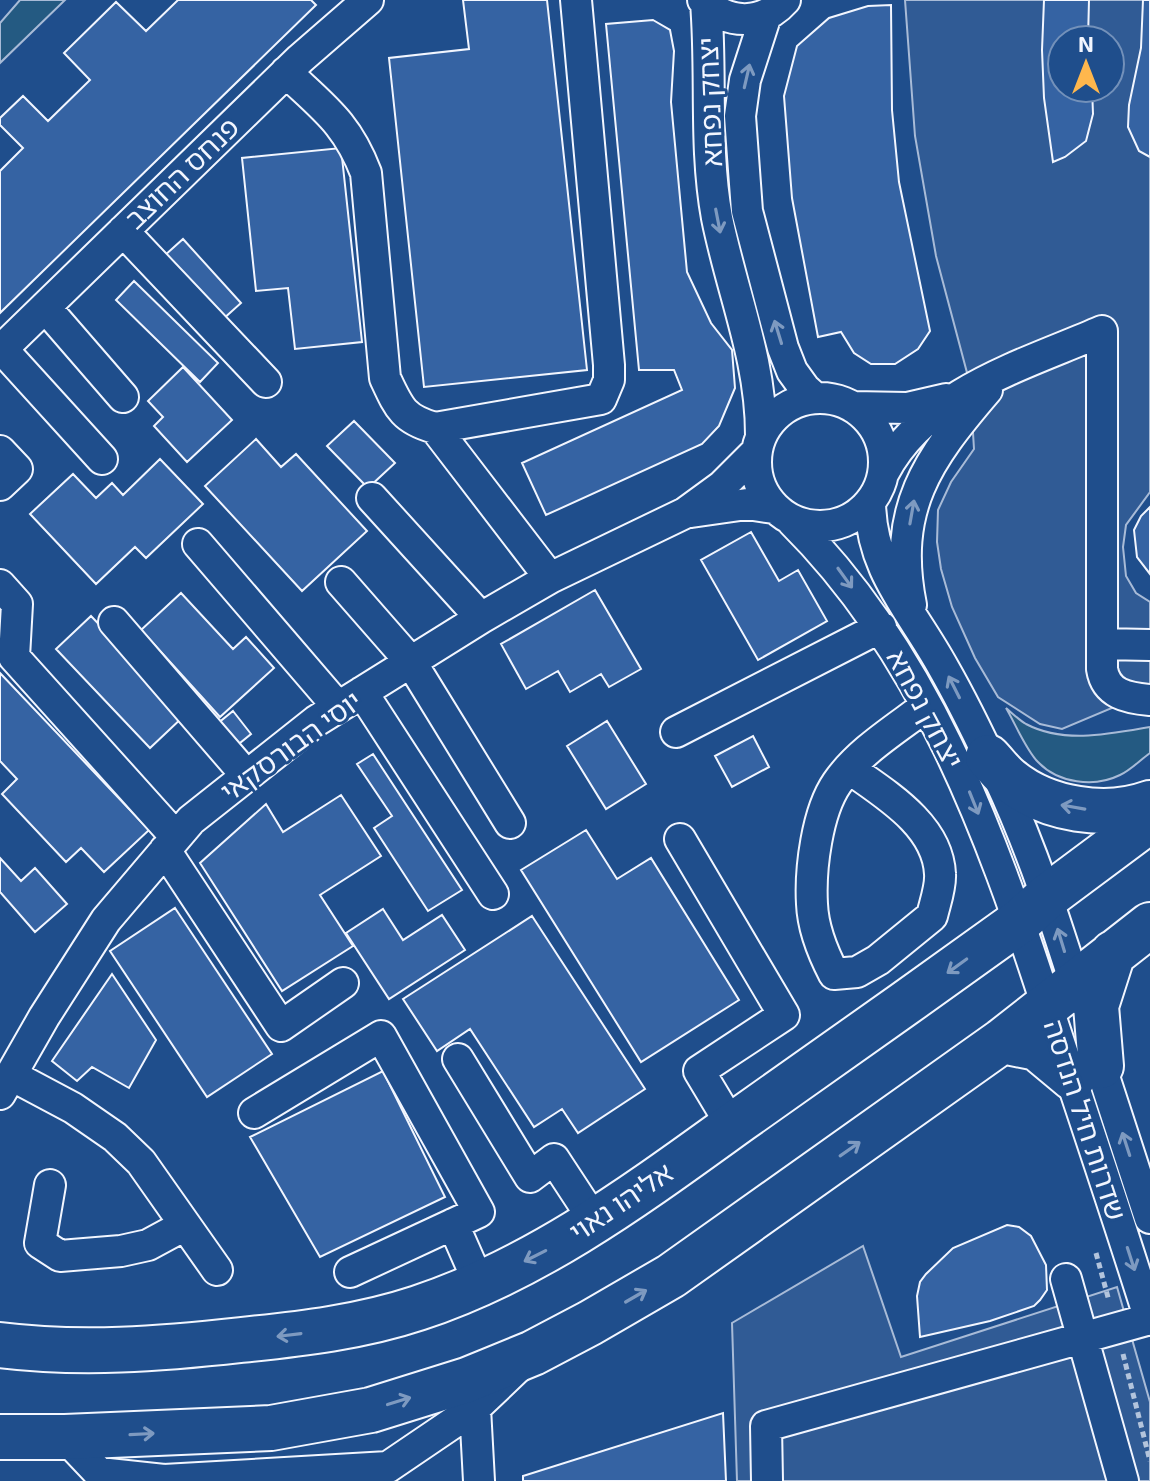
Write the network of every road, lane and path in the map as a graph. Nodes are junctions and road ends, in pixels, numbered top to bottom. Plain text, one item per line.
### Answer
1 (368, 0) edge
2 (576, 0) edge
3 (705, 2) edge
4 (780, 4) edge
5 (286, 72) junction
6 (123, 231) junction
7 (45, 307) junction
8 (1, 350) edge
9 (999, 376) junction
10 (266, 382) dead end
11 (963, 393) junction
12 (123, 397) dead end
13 (815, 398) junction
14 (853, 407) junction
15 (435, 428) junction
16 (758, 443) junction
17 (0, 451) edge
18 (102, 459) dead end
19 (884, 472) junction
20 (0, 485) edge
21 (372, 498) dead end
22 (870, 502) junction
23 (685, 513) junction
24 (783, 514) junction
25 (198, 544) dead end
26 (550, 578) junction
27 (341, 582) dead end
28 (0, 585) edge
29 (913, 617) junction
30 (481, 618) junction
31 (114, 622) dead end
32 (881, 627) junction
33 (1102, 644) junction
34 (1150, 645) edge
35 (411, 662) junction
36 (350, 700) junction
37 (1150, 700) edge
38 (926, 706) junction
39 (676, 732) dead end
40 (988, 757) junction
41 (850, 769) junction
42 (246, 775) junction
43 (1150, 803) edge
44 (1150, 820) edge
45 (510, 823) dead end
46 (680, 839) dead end
47 (170, 844) junction
48 (493, 894) dead end
49 (1034, 908) junction
50 (1150, 925) edge
51 (1113, 953) junction
52 (343, 983) dead end
53 (1061, 995) junction
54 (1002, 1041) junction
55 (458, 1059) dead end
56 (1087, 1072) junction
57 (5, 1084) edge
58 (254, 1113) dead end
59 (732, 1126) junction
60 (50, 1185) dead end
61 (1150, 1218) edge
62 (594, 1220) junction
63 (453, 1224) junction
64 (185, 1225) junction
65 (217, 1270) dead end
66 (350, 1272) dead end
67 (1066, 1279) dead end
68 (479, 1283) junction
69 (0, 1314) edge
70 (1150, 1319) edge
71 (1082, 1337) junction
72 (0, 1345) edge
73 (81, 1349) junction
74 (533, 1353) junction
75 (475, 1408) junction
76 (0, 1437) edge
77 (65, 1437) junction
78 (386, 1474) edge
79 (212, 1479) edge
80 (479, 1481) edge
81 (767, 1481) edge
82 (1123, 1481) edge

1 - 5 street, פנחס החוצב
2 - 15 street
3 - 4 street
3 -> 16 street, יצחק נפחא
13 -> 4 street, יצחק נפחא
5 - 6 street, פנחס החוצב
5 - 15 street
6 - 7 street, פנחס החוצב
6 - 10 street
7 - 8 street, פנחס החוצב
7 - 12 street
8 - 18 street
9 - 11 street
29 -> 9 street
9 - 33 street
11 - 14 street
11 - 19 street
13 - 14 street
13 - 16 street
14 - 19 street
15 - 26 street
16 - 23 street, יוסי הבורסקאי
16 - 24 street
17 - 20 street
19 - 22 street
21 - 30 street
22 - 24 street
22 - 29 street, יצחק נפחא
23 - 24 street, יוסי הבורסקאי
23 - 26 street, יוסי הבורסקאי
24 -> 32 street, יצחק נפחא
25 - 36 street
26 - 30 street, יוסי הבורסקאי
27 - 35 street
28 - 47 street
40 -> 29 street, יצחק נפחא
30 - 35 street, יוסי הבורסקאי
31 - 42 street
32 - 38 street, יצחק נפחא
32 - 39 street
33 - 34 street
33 - 37 street
35 - 36 street, יוסי הבורסקאי
35 - 45 street
36 - 42 street, יוסי הבורסקאי
36 - 48 street
38 - 41 street
38 -> 49 street, יצחק נפחא
43 -> 40 highway
40 - 49 street, יצחק נפחא
41 - 41 street
42 - 47 street, יוסי הבורסקאי
44 - 49 highway, אליהו נאוי
46 - 59 street
47 - 52 street
47 - 57 street, יוסי הבורסקאי
49 - 53 street, שדרות חיל הנדסה
49 -> 59 highway, אליהו נאוי
50 - 51 highway
51 - 53 highway
51 - 56 highway
53 - 54 highway
53 - 56 street, שדרות חיל הנדסה
54 - 56 highway
74 -> 54 highway
55 - 62 street
61 -> 56 street, שדרות חיל הנדסה
56 -> 70 street, שדרות חיל הנדסה
57 - 64 street
58 - 63 street
59 - 62 highway, אליהו נאוי
60 - 64 street
62 -> 68 highway, אליהו נאוי
63 - 66 street
63 - 68 street
64 - 65 street
67 - 71 street
68 -> 73 highway, אליהו נאוי
69 - 73 highway
70 - 71 street
71 - 81 street
71 - 82 street
72 - 73 highway, אליהו נאוי
74 - 75 street
77 -> 74 highway
75 - 78 street
75 - 80 street
76 - 77 highway
77 - 79 street
78 - 79 street

